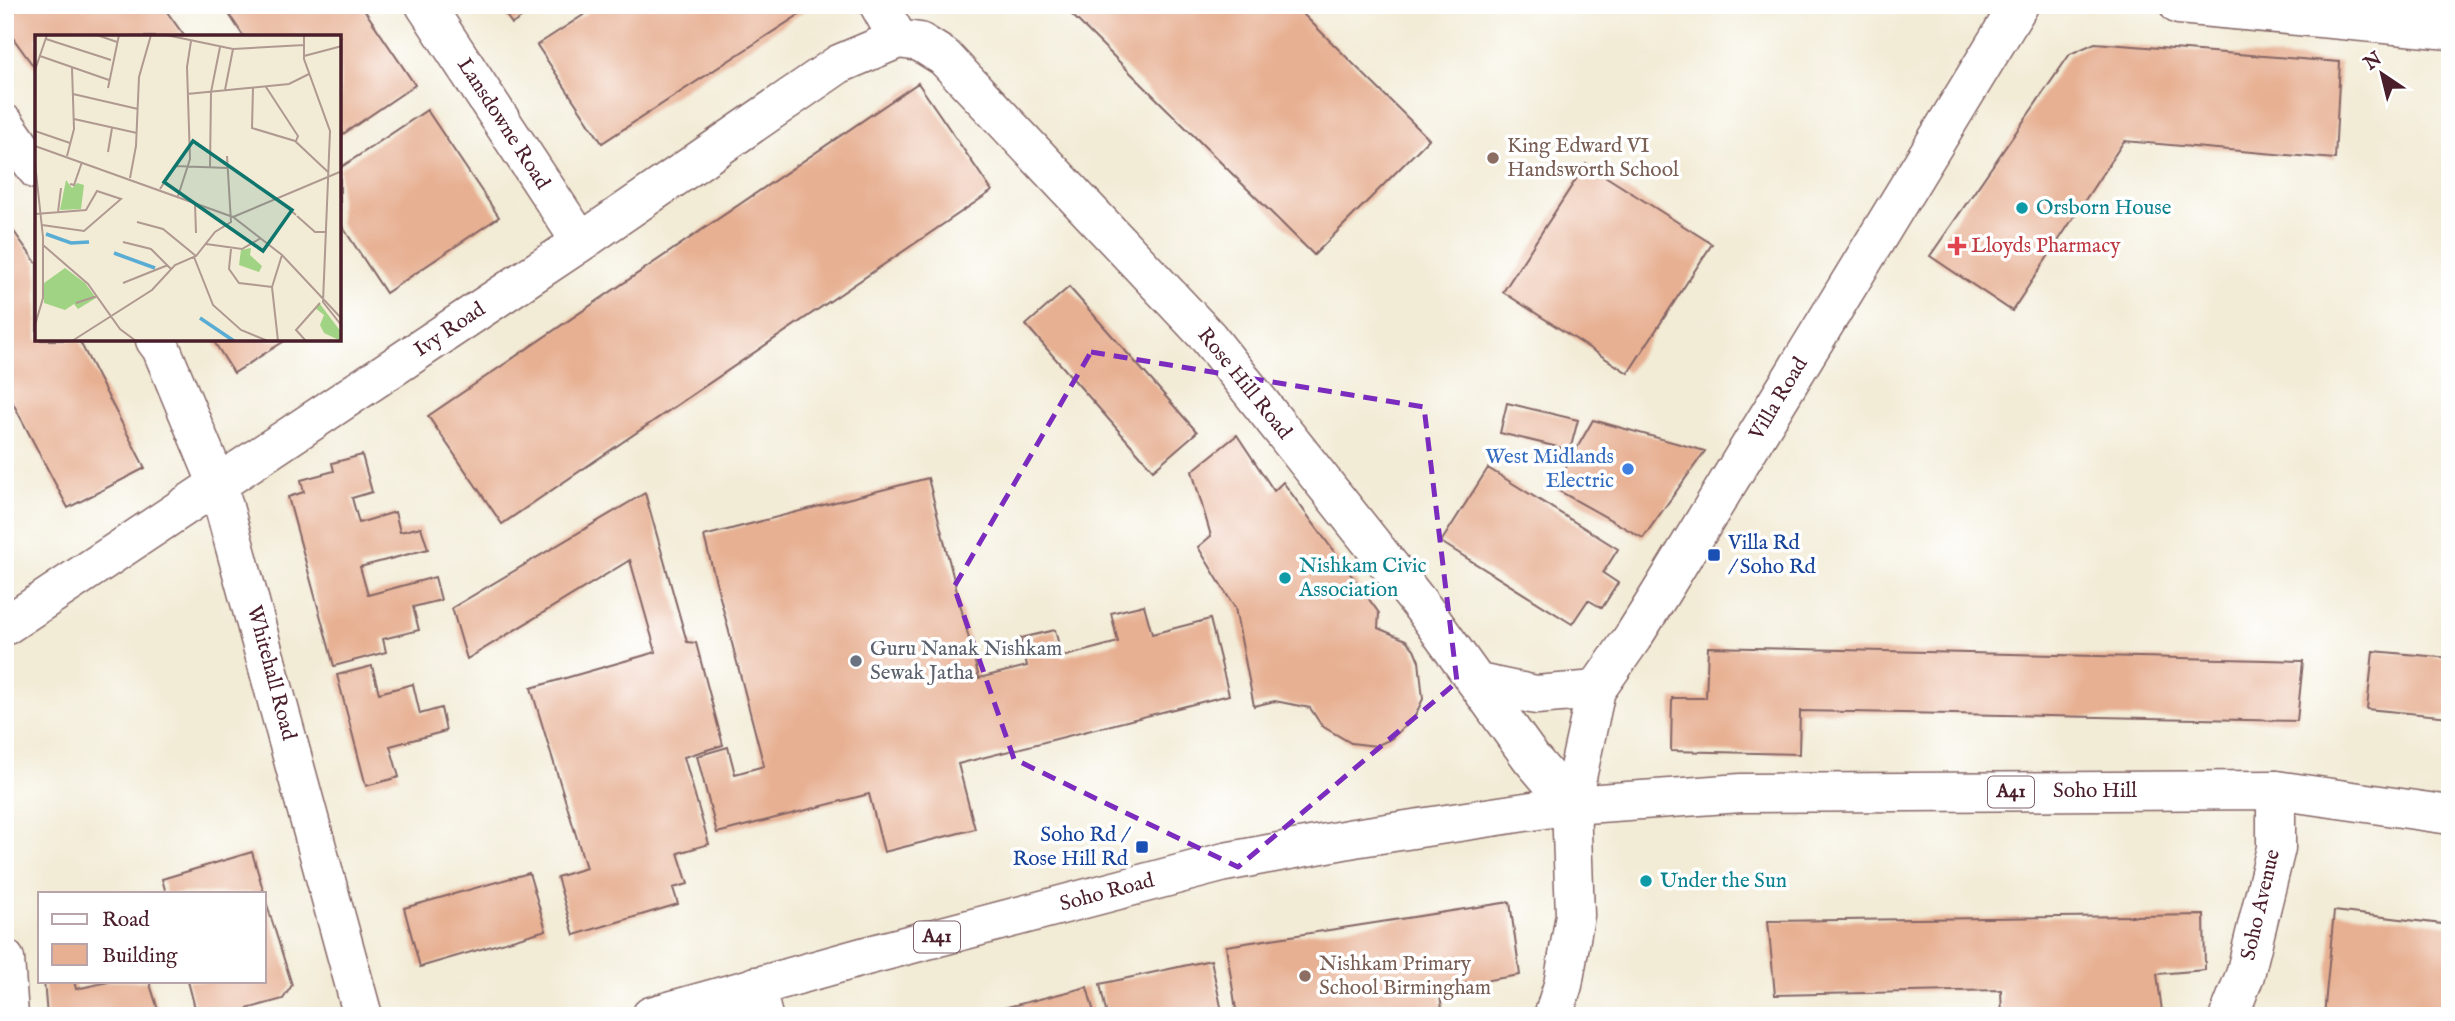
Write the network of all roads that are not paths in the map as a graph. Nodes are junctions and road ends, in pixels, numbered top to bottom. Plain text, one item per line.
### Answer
1 (425, 5) edge
2 (878, 5) edge
3 (2019, 5) edge
4 (2179, 5) edge
5 (2450, 30) edge
6 (898, 39) junction
7 (5, 124) edge
8 (35, 167) edge
9 (581, 242) junction
10 (156, 341) edge
11 (218, 485) junction
12 (5, 626) edge
13 (1479, 682) junction
14 (1596, 690) junction
15 (2276, 790) junction
16 (1571, 806) junction
17 (2450, 815) edge
18 (5, 959) edge
19 (759, 1001) edge
20 (9, 1016) edge
21 (363, 1016) edge
22 (651, 1016) edge
23 (1553, 1016) edge
24 (2229, 1016) edge

1 - 9 main road, Lansdowne Road
2 - 6 main road
3 - 14 main road, Villa Road
4 - 5 main road
6 - 9 main road, Ivy Road
6 - 13 main road, Rose Hill Road
7 - 8 main road
9 - 11 main road, Ivy Road
10 - 11 main road, Whitehall Road
11 - 12 main road, Ivy Road
11 - 21 main road, Whitehall Road
13 - 14 main road
13 - 16 main road, Rose Hill Road
14 - 16 main road, Villa Road
15 - 16 main road, Soho Hill / A41
15 - 17 main road, Soho Hill / A41
15 - 24 main road, Soho Avenue
16 - 19 main road, Soho Road / A41
16 - 23 main road, Villa Road
18 - 20 main road
19 - 22 main road, Soho Road / A41

